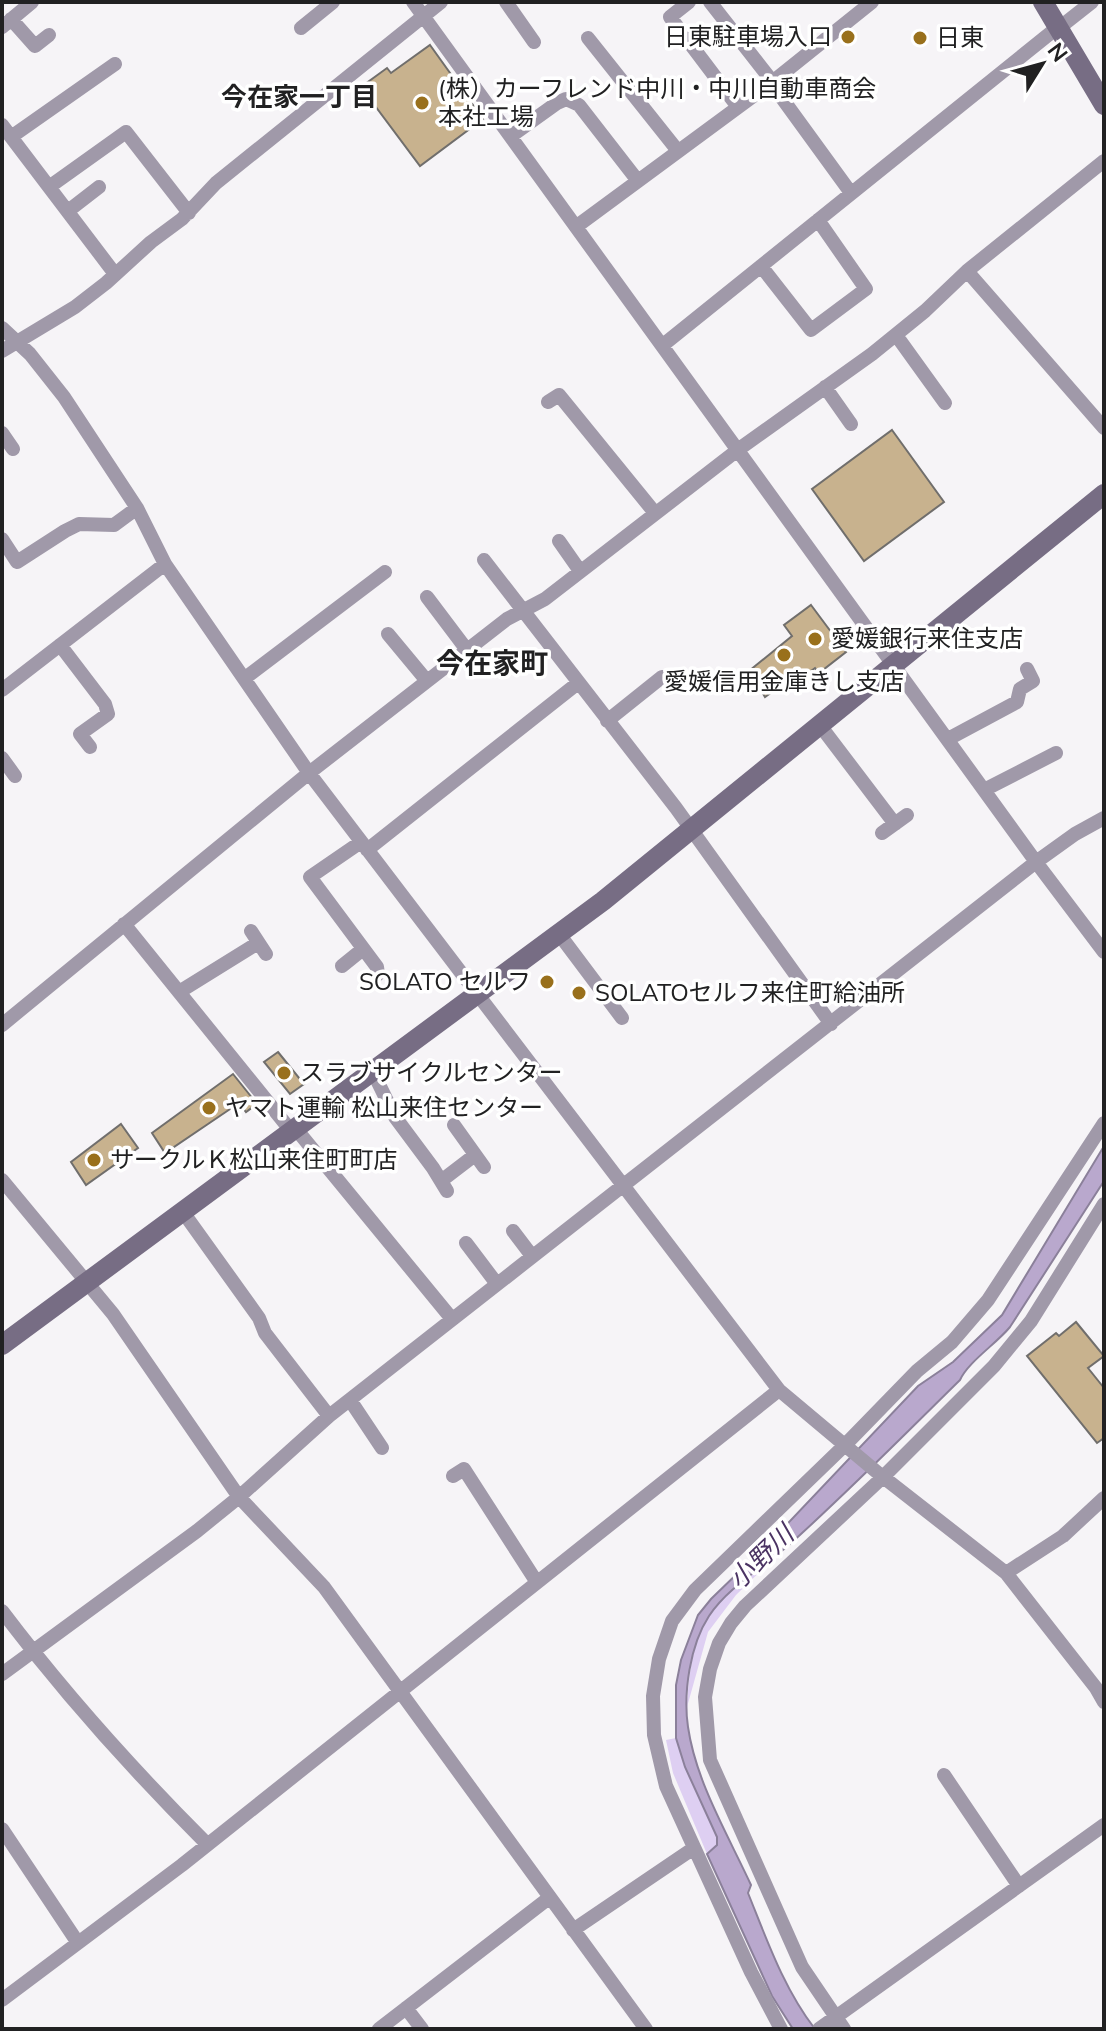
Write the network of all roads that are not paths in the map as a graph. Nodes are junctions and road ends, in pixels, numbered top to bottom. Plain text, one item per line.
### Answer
1 (32, 2) edge
2 (333, 2) edge
3 (441, 2) edge
4 (506, 2) edge
5 (689, 2) edge
6 (710, 2) edge
7 (872, 2) edge
8 (1043, 2) edge
9 (1089, 4) edge
10 (1104, 5) edge
11 (418, 8) edge
12 (6, 23) edge
13 (301, 28) dead end
14 (1058, 28) junction
15 (49, 35) dead end
16 (588, 38) dead end
17 (534, 42) dead end
18 (115, 64) dead end
19 (772, 82) junction
20 (1104, 105) edge
21 (738, 107) junction
22 (6, 131) edge
23 (511, 136) junction
24 (678, 151) junction
25 (1104, 161) edge
26 (638, 181) junction
27 (49, 187) junction
28 (99, 187) dead end
29 (851, 193) junction
30 (68, 211) junction
31 (189, 213) junction
32 (818, 220) junction
33 (577, 226) junction
34 (761, 266) junction
35 (967, 271) junction
36 (115, 274) junction
37 (2, 328) edge
38 (896, 335) junction
39 (16, 340) junction
40 (663, 345) junction
41 (2, 351) edge
42 (825, 387) junction
43 (548, 402) dead end
44 (945, 403) dead end
45 (851, 424) dead end
46 (1104, 428) edge
47 (2, 433) edge
48 (13, 449) dead end
49 (739, 449) junction
50 (1104, 494) edge
51 (137, 508) junction
52 (655, 513) junction
53 (2, 539) edge
54 (559, 541) dead end
55 (484, 560) dead end
56 (165, 564) junction
57 (580, 571) junction
58 (385, 572) dead end
59 (427, 597) dead end
60 (524, 610) junction
61 (388, 634) dead end
62 (60, 645) junction
63 (467, 650) junction
64 (894, 663) junction
65 (1027, 669) dead end
66 (662, 677) dead end
67 (245, 678) junction
68 (427, 681) junction
69 (578, 683) junction
70 (2, 690) edge
71 (607, 721) junction
72 (819, 724) junction
73 (948, 739) junction
74 (90, 747) dead end
75 (1056, 753) dead end
76 (2, 758) edge
77 (309, 773) junction
78 (15, 776) dead end
79 (984, 790) junction
80 (1104, 818) edge
81 (690, 830) junction
82 (882, 833) dead end
83 (364, 846) junction
84 (1036, 862) junction
85 (124, 924) junction
86 (559, 934) junction
87 (258, 943) dead end
88 (363, 949) junction
89 (1104, 952) edge
90 (342, 966) dead end
91 (367, 983) dead end
92 (179, 992) junction
93 (479, 994) junction
94 (622, 1018) dead end
95 (831, 1024) junction
96 (2, 1025) edge
97 (373, 1072) junction
98 (1104, 1123) edge
99 (454, 1125) dead end
100 (294, 1130) junction
101 (2, 1180) edge
102 (624, 1184) junction
103 (1104, 1204) edge
104 (183, 1212) junction
105 (513, 1231) dead end
106 (466, 1243) dead end
107 (532, 1256) junction
108 (88, 1282) junction
109 (497, 1284) junction
110 (452, 1319) junction
111 (2, 1345) edge
112 (779, 1390) junction
113 (350, 1400) junction
114 (329, 1416) junction
115 (848, 1447) junction
116 (382, 1448) dead end
117 (881, 1475) junction
118 (453, 1476) dead end
119 (239, 1497) junction
120 (1104, 1498) edge
121 (1006, 1573) junction
122 (536, 1581) junction
123 (2, 1611) edge
124 (32, 1651) junction
125 (2, 1674) edge
126 (400, 1690) junction
127 (1104, 1702) edge
128 (944, 1775) dead end
129 (1104, 1825) edge
130 (2, 1829) edge
131 (207, 1844) junction
132 (694, 1848) junction
133 (1019, 1886) junction
134 (549, 1898) junction
135 (573, 1930) junction
136 (78, 1943) junction
137 (2, 2000) edge
138 (406, 2008) junction
139 (827, 2022) edge
140 (379, 2029) edge
141 (422, 2029) edge
142 (646, 2029) edge
143 (781, 2029) edge
144 (844, 2029) edge

1 - 12 street
2 - 13 street
3 - 11 street
4 - 17 street
5 - 21 street
6 - 19 street
7 - 19 street
8 - 14 street
9 - 10 street
9 - 14 street
11 - 23 street
11 - 31 street
12 - 15 street
14 - 20 street
14 - 29 street
16 - 24 street
18 - 22 street
19 - 21 street
19 - 29 street
21 - 24 street
22 - 27 street
23 - 26 street
23 - 33 street
24 - 26 street
25 - 35 street
26 - 33 street
27 - 30 street
27 - 31 street
28 - 30 street
29 - 32 street
30 - 36 street
31 - 36 street
32 - 34 street
32 - 34 street
33 - 40 street
34 - 40 street
35 - 38 street
35 - 46 street
36 - 39 street
37 - 39 street
38 - 42 street
38 - 44 street
39 - 41 street
39 - 51 street
40 - 49 street
42 - 45 street
42 - 49 street
43 - 52 street
47 - 48 street
49 - 52 street
49 - 64 street
50 - 64 street
51 - 53 street
51 - 56 street
52 - 57 street
54 - 57 street
55 - 60 street
56 - 62 street
56 - 67 street
57 - 60 street
58 - 67 street
59 - 63 street
60 - 63 street
60 - 69 street
61 - 68 street
62 - 70 street
62 - 74 street
63 - 68 street
64 - 72 street
64 - 73 street
65 - 73 street
66 - 71 street
67 - 77 street
68 - 77 street
69 - 71 street
69 - 83 street
71 - 81 street
72 - 81 street
72 - 82 street
73 - 79 street
75 - 79 street
76 - 78 street
77 - 83 street
77 - 85 street
79 - 84 street
80 - 84 street
81 - 86 street
81 - 95 street
83 - 88 street
83 - 93 street
84 - 89 street
84 - 95 street
85 - 92 street
85 - 96 street
86 - 93 street
86 - 94 street
87 - 92 street
88 - 90 street
88 - 91 street
92 - 100 street
93 - 97 street
93 - 102 street
95 - 102 street
97 - 99 street
97 - 100 street
98 - 115 street
100 - 104 street
100 - 110 street
101 - 108 street
102 - 107 street
102 - 112 street
103 - 117 street
104 - 108 street
104 - 114 street
105 - 107 street
106 - 109 street
107 - 109 street
108 - 111 street
108 - 119 street
109 - 110 street
110 - 113 street
112 - 115 street
112 - 122 street
113 - 114 street
113 - 116 street
114 - 119 street
115 - 117 street
115 - 132 street
117 - 121 street
117 - 139 street
118 - 122 street
119 - 124 street
119 - 126 street
120 - 121 street
121 - 127 street
122 - 126 street
123 - 124 street
124 - 125 street
124 - 131 street
126 - 131 street
126 - 134 street
128 - 133 street
129 - 133 street
130 - 136 street
131 - 136 street
132 - 135 street
132 - 143 street
133 - 139 street
134 - 135 street
134 - 138 street
135 - 142 street
136 - 137 street
138 - 140 street
138 - 141 street
139 - 144 street

